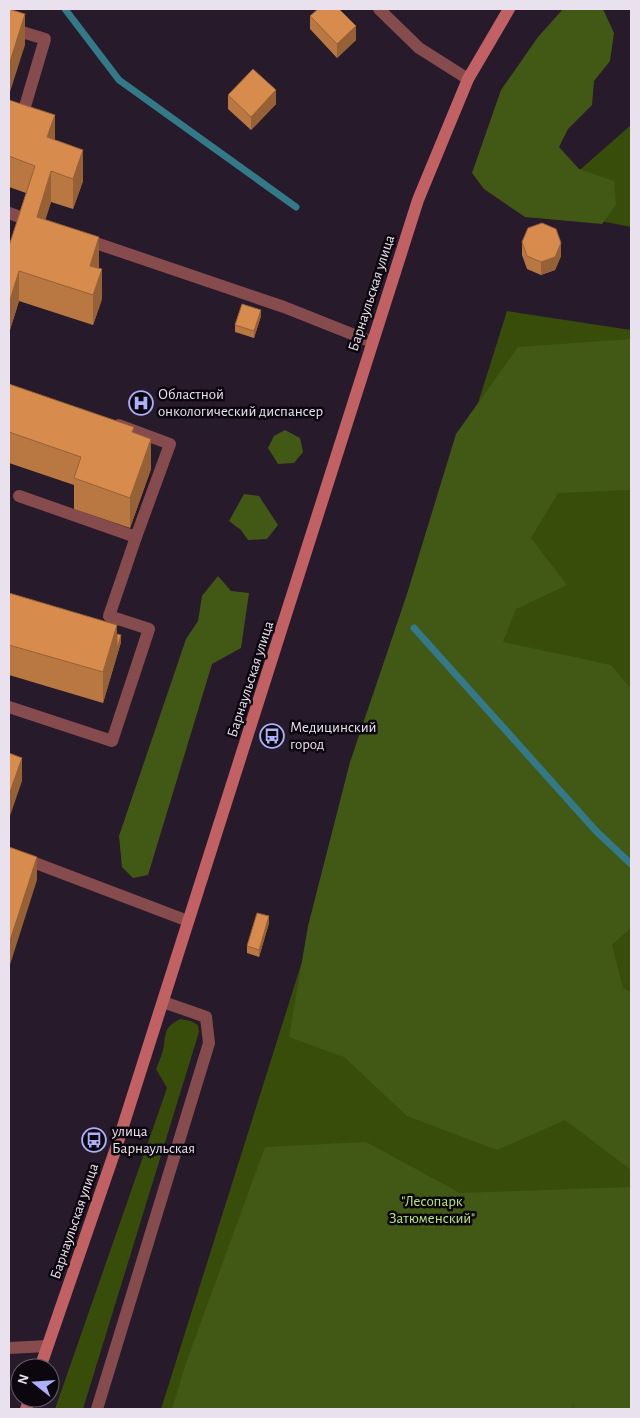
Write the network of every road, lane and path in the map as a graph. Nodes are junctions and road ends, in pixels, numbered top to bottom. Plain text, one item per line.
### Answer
1 (379, 9) edge
2 (509, 9) edge
3 (9, 28) edge
4 (468, 79) junction
5 (20, 125) edge
6 (9, 213) edge
7 (28, 220) edge
8 (72, 234) edge
9 (372, 342) junction
10 (107, 421) edge
11 (20, 496) dead end
12 (136, 537) junction
13 (9, 706) edge
14 (9, 853) edge
15 (188, 922) junction
16 (163, 1002) junction
17 (47, 1346) junction
18 (9, 1348) edge
19 (43, 1358) edge
20 (97, 1409) edge

1 - 4 street
2 - 4 street, Барнаульская улица
3 - 5 street
4 - 9 street, Барнаульская улица
6 - 7 street
8 - 9 street
9 - 15 street, Барнаульская улица
10 - 12 street
11 - 12 street
12 - 13 street
14 - 15 street
15 - 16 street, Барнаульская улица
16 - 17 street, Барнаульская улица
16 - 20 street
17 - 18 street
17 - 19 street, Барнаульская улица

